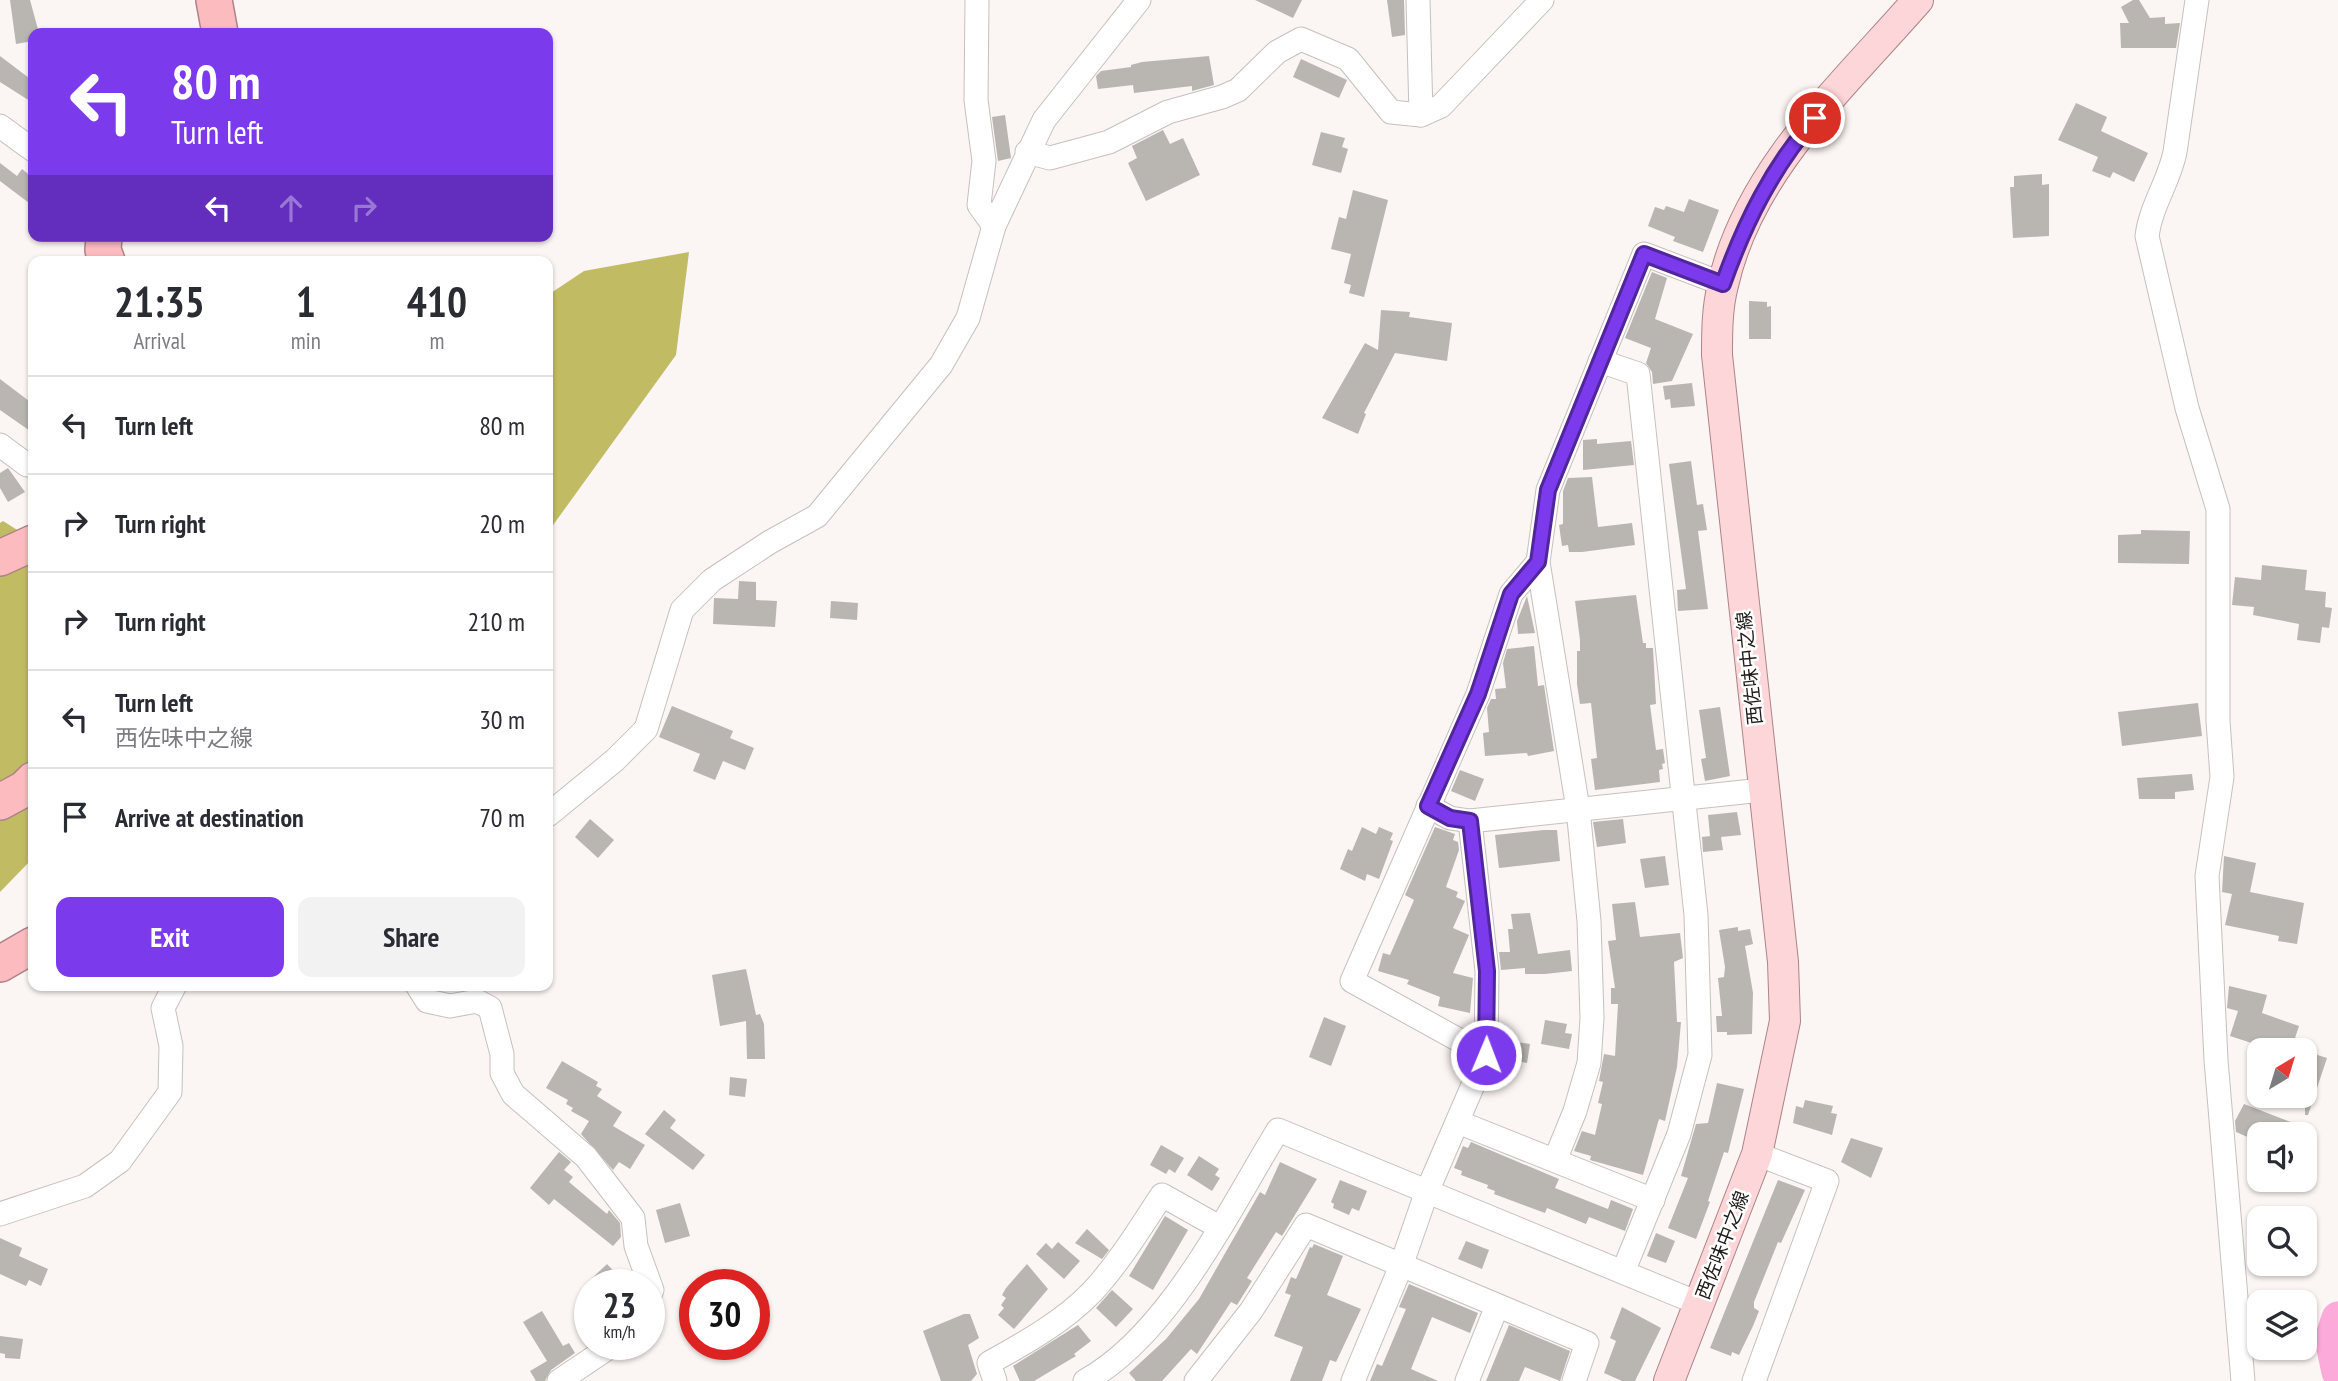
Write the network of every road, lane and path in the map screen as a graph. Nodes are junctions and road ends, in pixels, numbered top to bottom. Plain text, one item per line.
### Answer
1 (214, 0) edge
2 (977, 0) edge
3 (1139, 0) edge
4 (1418, 0) edge
5 (1542, 0) edge
6 (1918, 0) edge
7 (2197, 0) edge
8 (219, 28) edge
9 (1421, 116) junction
10 (0, 125) edge
11 (28, 146) edge
12 (1027, 152) junction
13 (994, 226) junction
14 (1723, 284) junction
15 (1600, 361) junction
16 (0, 446) edge
17 (27, 466) dead end
18 (28, 545) edge
19 (0, 558) edge
20 (1538, 562) junction
21 (28, 785) edge
22 (1762, 790) junction
23 (1682, 798) junction
24 (0, 802) edge
25 (1428, 806) junction
26 (1578, 809) junction
27 (553, 811) edge
28 (1470, 821) junction
29 (28, 948) edge
30 (0, 964) edge
31 (172, 991) edge
32 (420, 991) edge
33 (1486, 1055) junction
34 (1458, 1122) junction
35 (1757, 1154) junction
36 (1555, 1160) junction
37 (1426, 1194) junction
38 (1653, 1200) junction
39 (0, 1214) edge
40 (1219, 1227) junction
41 (1401, 1266) junction
42 (644, 1269) edge
43 (1623, 1272) junction
44 (1700, 1304) junction
45 (1497, 1306) junction
46 (590, 1360) edge
47 (1756, 1380) edge
48 (559, 1381) edge
49 (995, 1381) edge
50 (1085, 1381) edge
51 (1196, 1381) edge
52 (1353, 1381) edge
53 (1467, 1381) edge
54 (1574, 1381) edge
55 (1668, 1381) edge
56 (2243, 1381) edge

1 - 8 highway
2 - 13 street
3 - 12 street
4 - 9 street
5 - 9 street
6 - 14 main road, 西佐味中之線
7 - 56 street
9 - 12 street
10 - 11 street
12 - 13 street
13 - 27 street
14 - 15 street
14 - 22 main road, 西佐味中之線
15 - 20 street
15 - 23 street
16 - 17 street
18 - 19 highway
20 - 25 street
20 - 26 street
21 - 24 highway
22 - 23 street
22 - 35 main road, 西佐味中之線
23 - 26 street
23 - 38 street
25 - 28 street
25 - 33 street
26 - 28 street
26 - 36 street
28 - 33 street
29 - 30 highway
31 - 39 street
32 - 42 street
33 - 34 street
34 - 36 street
34 - 37 street
35 - 44 main road, 西佐味中之線
35 - 47 street
36 - 38 street
37 - 40 street
37 - 41 street
37 - 43 street
38 - 43 street
40 - 49 street
40 - 50 street
41 - 45 street
41 - 51 street
41 - 52 street
43 - 44 street
44 - 55 main road, 西佐味中之線
45 - 53 street
45 - 54 street
46 - 48 street

